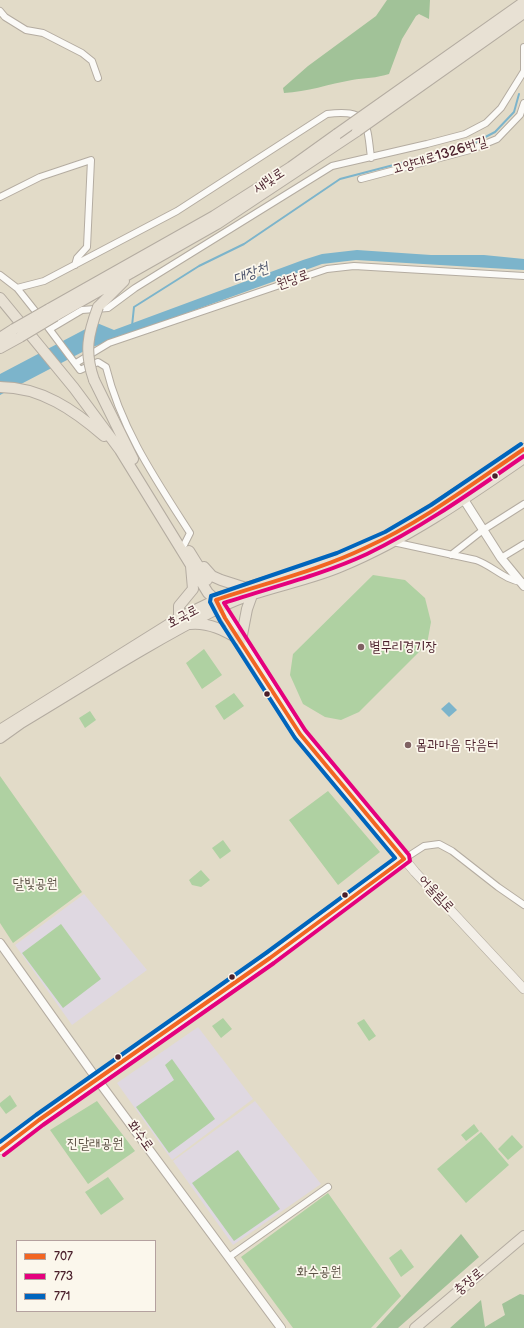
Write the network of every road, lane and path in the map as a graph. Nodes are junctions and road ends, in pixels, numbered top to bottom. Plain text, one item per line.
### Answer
1 (524, 2) edge
2 (0, 11) edge
3 (524, 13) edge
4 (524, 47) edge
5 (524, 72) edge
6 (98, 78) dead end
7 (524, 102) edge
8 (371, 158) junction
9 (361, 179) dead end
10 (0, 197) edge
11 (75, 265) junction
12 (135, 270) junction
13 (0, 275) edge
14 (524, 276) edge
15 (16, 288) junction
16 (0, 292) edge
17 (0, 298) edge
18 (52, 312) junction
19 (50, 329) junction
20 (17, 333) junction
21 (33, 335) junction
22 (0, 338) edge
23 (0, 348) edge
24 (75, 362) junction
25 (76, 386) junction
26 (0, 387) edge
27 (524, 449) edge
28 (120, 450) junction
29 (524, 458) edge
30 (143, 476) junction
31 (461, 496) junction
32 (524, 504) edge
33 (483, 530) junction
34 (393, 542) junction
35 (524, 544) edge
36 (184, 545) junction
37 (451, 555) junction
38 (501, 558) junction
39 (194, 565) junction
40 (523, 583) edge
41 (249, 592) junction
42 (218, 604) junction
43 (183, 622) junction
44 (241, 640) junction
45 (0, 730) edge
46 (0, 738) edge
47 (404, 859) junction
48 (524, 905) edge
49 (0, 943) edge
50 (524, 989) edge
51 (98, 1080) junction
52 (0, 1150) edge
53 (328, 1187) dead end
54 (523, 1238) edge
55 (229, 1257) junction
56 (281, 1328) edge
57 (415, 1328) edge

1 - 18 main road, 새빛로, bridge
2 - 6 street
3 - 12 main road, 새빛로, bridge
4 - 5 street
5 - 8 street, 고양대로1326번길
7 - 9 street, 고양대로1326번길
8 - 11 street
8 - 19 street, 고양대로1326번길
10 - 11 street
11 - 15 street
12 - 18 main road, 새빛로
12 - 30 main road, bridge
13 - 15 street
14 - 24 street, 원당로
15 - 19 street
16 - 21 main road
17 - 21 main road
18 - 20 main road, 새빛로, bridge
19 - 24 street
20 - 22 main road, 새빛로
20 - 23 main road, 새빛로
21 - 25 main road
24 - 36 street
25 - 28 main road
25 - 30 main road
26 - 28 main road
27 - 31 main road, 호국로
28 - 39 main road
29 - 31 main road, 호국로
30 - 36 main road
31 - 33 street
31 - 34 main road, 호국로
31 - 41 main road, 호국로
32 - 33 street
33 - 37 street
33 - 38 street
34 - 37 street
34 - 41 main road, 호국로
35 - 38 street
36 - 39 main road
37 - 40 street
38 - 40 street
39 - 41 main road
39 - 42 main road
39 - 43 main road
41 - 42 main road, 호국로
41 - 44 main road
42 - 43 main road, 호국로
42 - 44 main road, 어울림로
43 - 44 main road
43 - 45 main road, 호국로
43 - 46 main road, 호국로
44 - 47 main road, 어울림로
47 - 48 street
47 - 50 main road, 어울림로
47 - 51 main road
49 - 51 street, 화수로
51 - 52 main road
51 - 55 street, 화수로
53 - 55 street
54 - 57 main road, 충장로
55 - 56 street, 화수로

